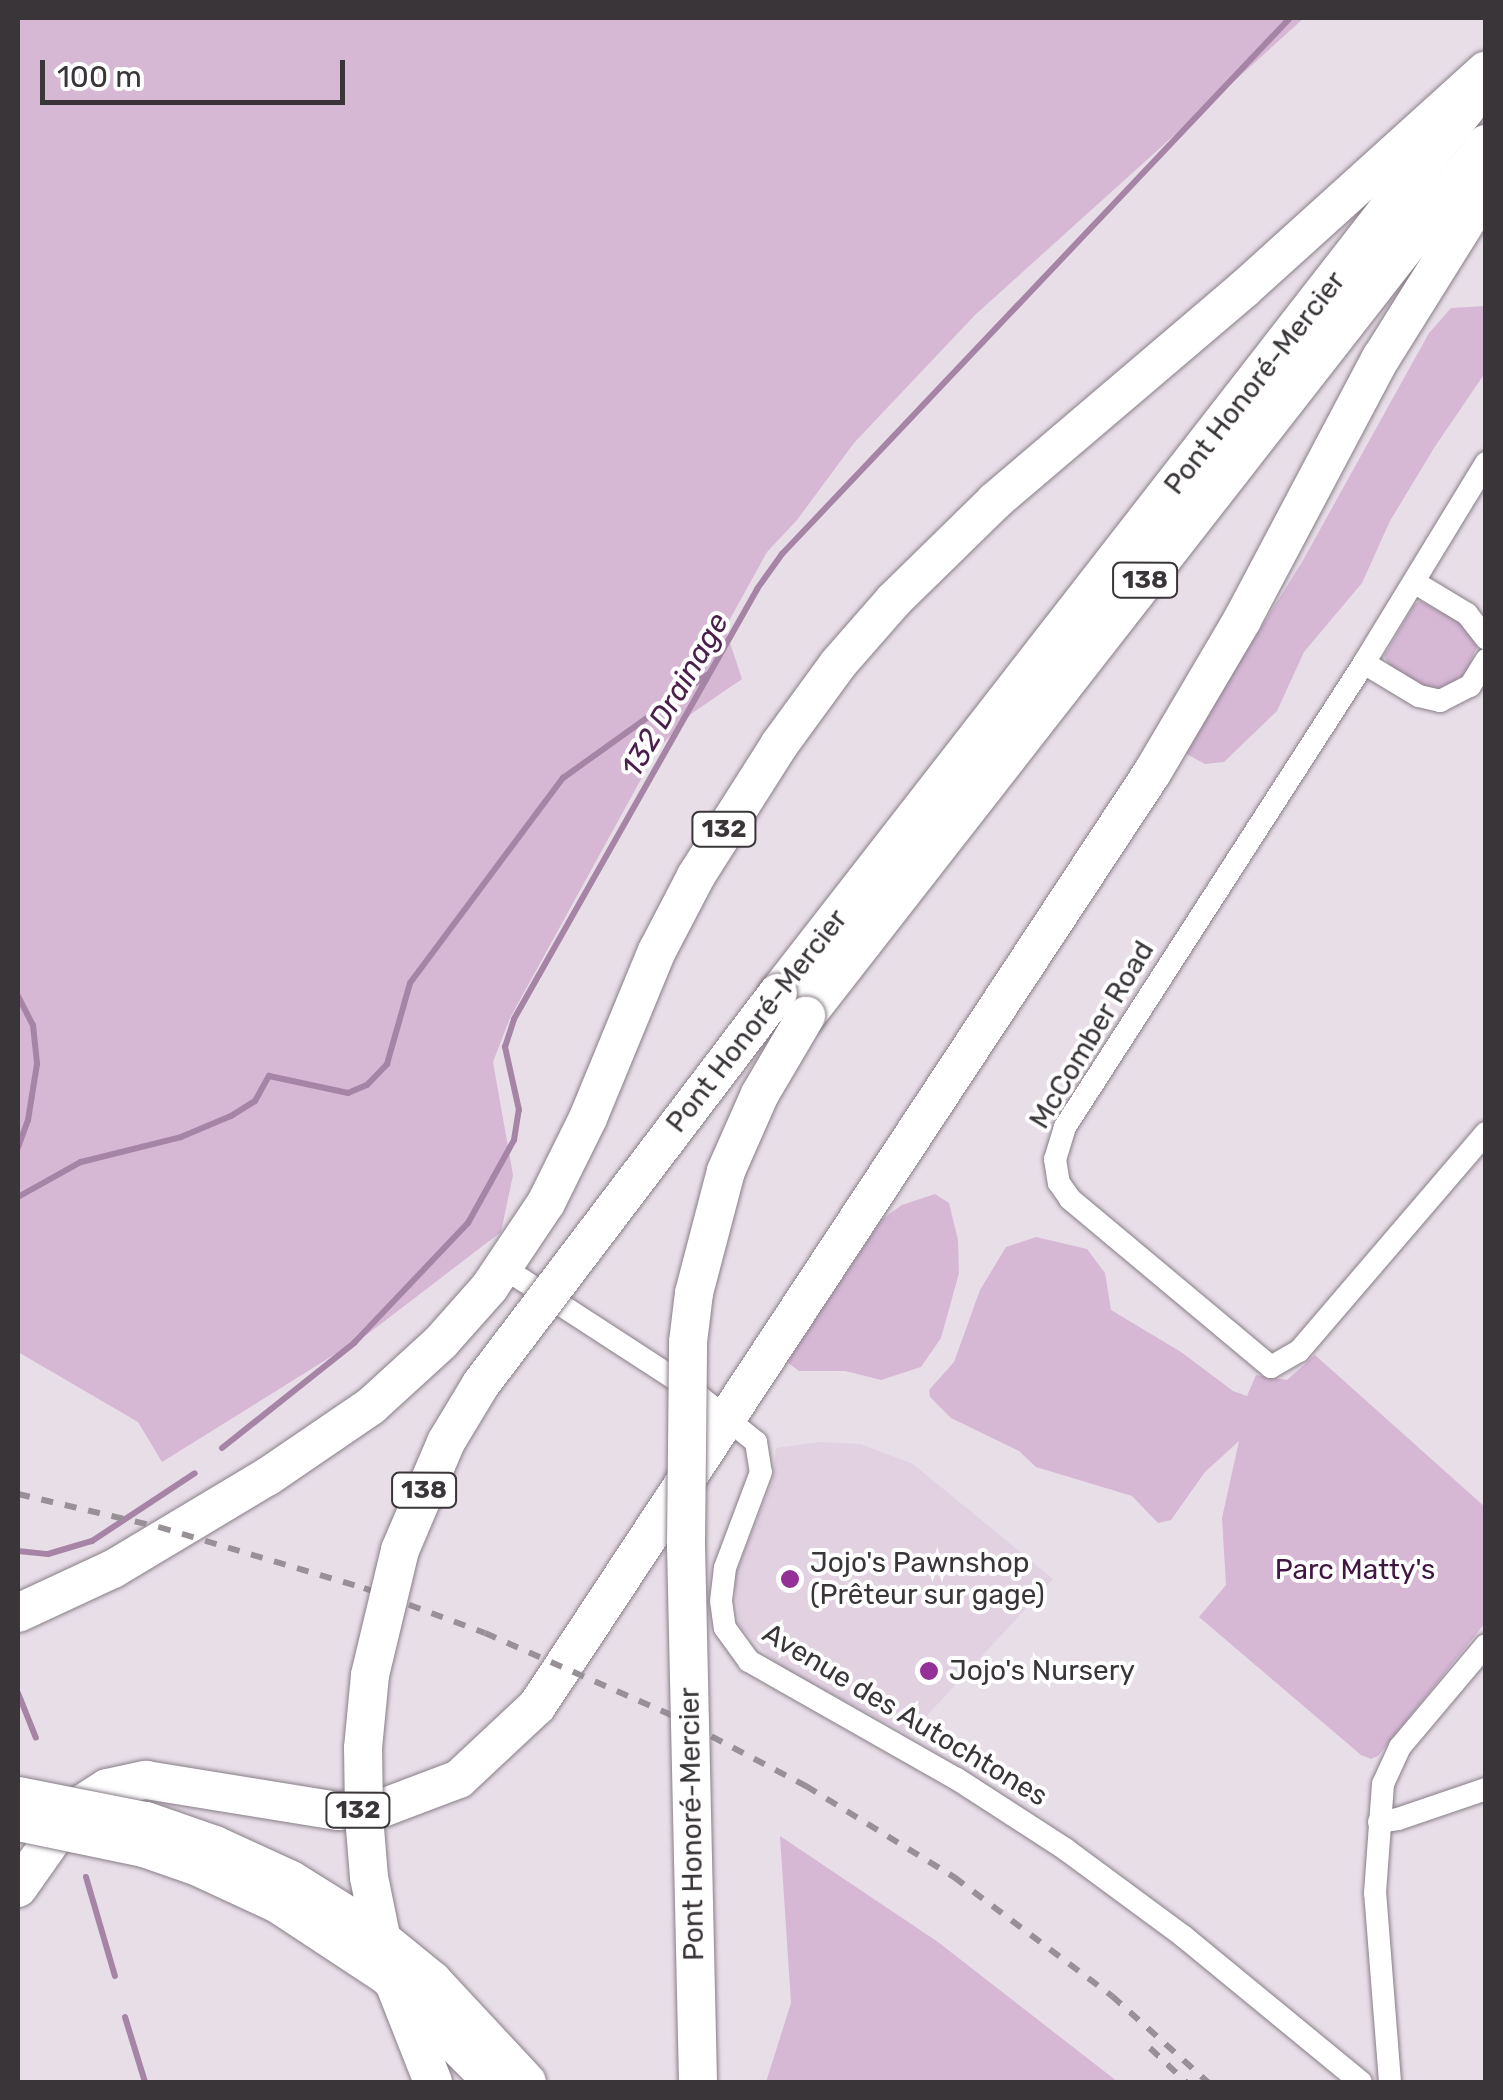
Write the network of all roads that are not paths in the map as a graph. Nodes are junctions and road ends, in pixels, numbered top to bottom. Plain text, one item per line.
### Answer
1 (1486, 70) edge
2 (1486, 83) edge
3 (1486, 144) edge
4 (1486, 190) edge
5 (1486, 464) edge
6 (1414, 582) junction
7 (1486, 638) edge
8 (1486, 660) edge
9 (1364, 663) junction
10 (792, 1004) junction
11 (1486, 1133) edge
12 (504, 1268) junction
13 (730, 1417) junction
14 (18, 1613) edge
15 (1486, 1645) edge
16 (1486, 1789) edge
17 (18, 1796) edge
18 (18, 1822) edge
19 (1379, 1822) junction
20 (18, 1888) edge
21 (433, 2082) edge
22 (493, 2082) edge
23 (527, 2082) edge
24 (698, 2082) edge
25 (1361, 2082) edge
26 (1390, 2082) edge

1 - 12 highway, 132
2 - 10 highway, Pont Honoré-Mercier / 138
3 - 10 highway, Pont Honoré-Mercier / 138
4 - 13 highway, 132
5 - 6 street, McComber Road
6 - 7 street
6 - 9 street, McComber Road
8 - 9 street
9 - 11 street, McComber Road
10 - 21 highway, Pont Honoré-Mercier / 138, bridge
10 - 24 highway, Pont Honoré-Mercier / 138, bridge
12 - 13 street, Avenue des Autochtones
12 - 14 highway, 132
13 - 20 highway, 132
13 - 25 street, Avenue des Autochtones
15 - 19 street
16 - 19 street
17 - 23 highway, bridge
18 - 22 highway, bridge
19 - 26 street

